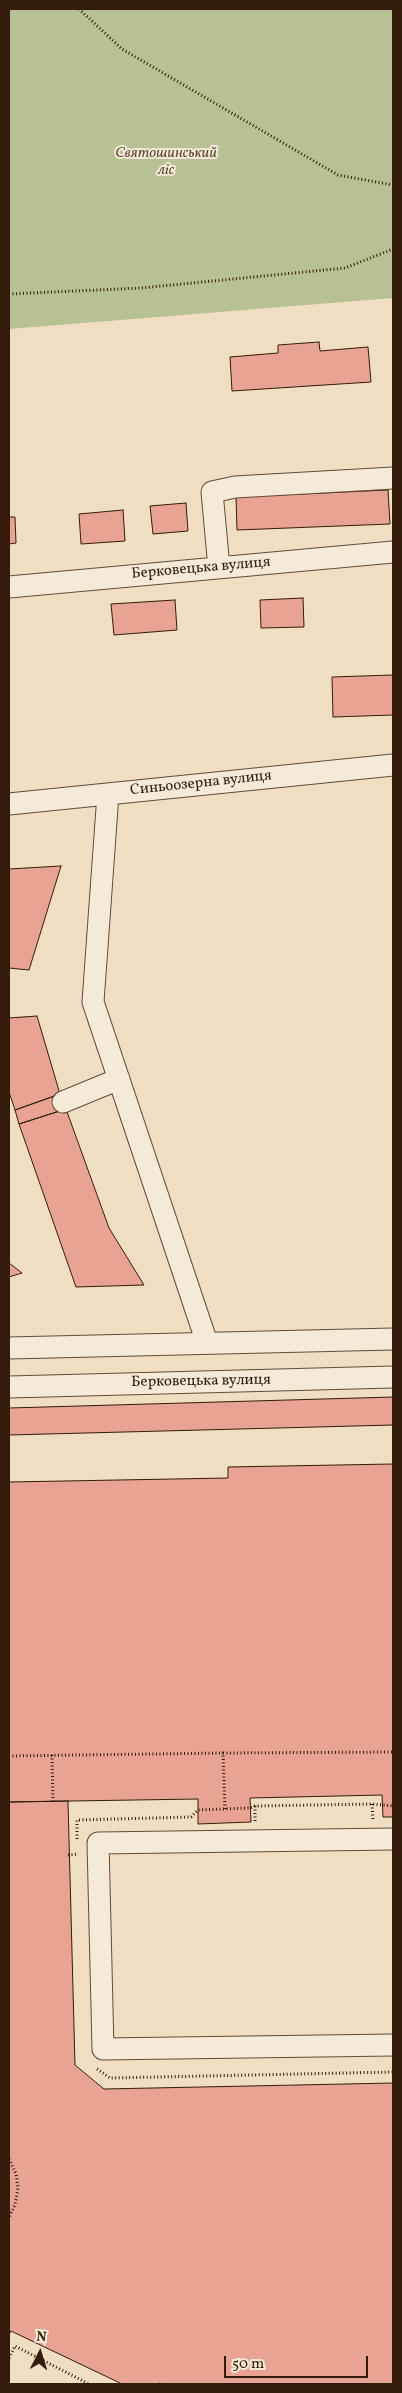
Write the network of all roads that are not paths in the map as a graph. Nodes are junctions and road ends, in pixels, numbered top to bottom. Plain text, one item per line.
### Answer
1 (393, 478) edge
2 (393, 552) edge
3 (220, 568) junction
4 (9, 587) edge
5 (393, 765) edge
6 (108, 794) junction
7 (9, 804) edge
8 (119, 1079) junction
9 (63, 1102) dead end
10 (393, 1339) edge
11 (207, 1343) junction
12 (9, 1348) edge
13 (393, 1377) edge
14 (9, 1387) edge
15 (393, 1840) edge
16 (393, 2045) edge

1 - 3 street
2 - 3 street, Берковецька вулиця
3 - 4 street, Берковецька вулиця
5 - 6 street, Синьоозерна вулиця
6 - 7 street, Синьоозерна вулиця
6 - 8 street
8 - 9 street
8 - 11 street
10 - 11 street
11 - 12 street
13 - 14 street, Берковецька вулиця
15 - 16 street

